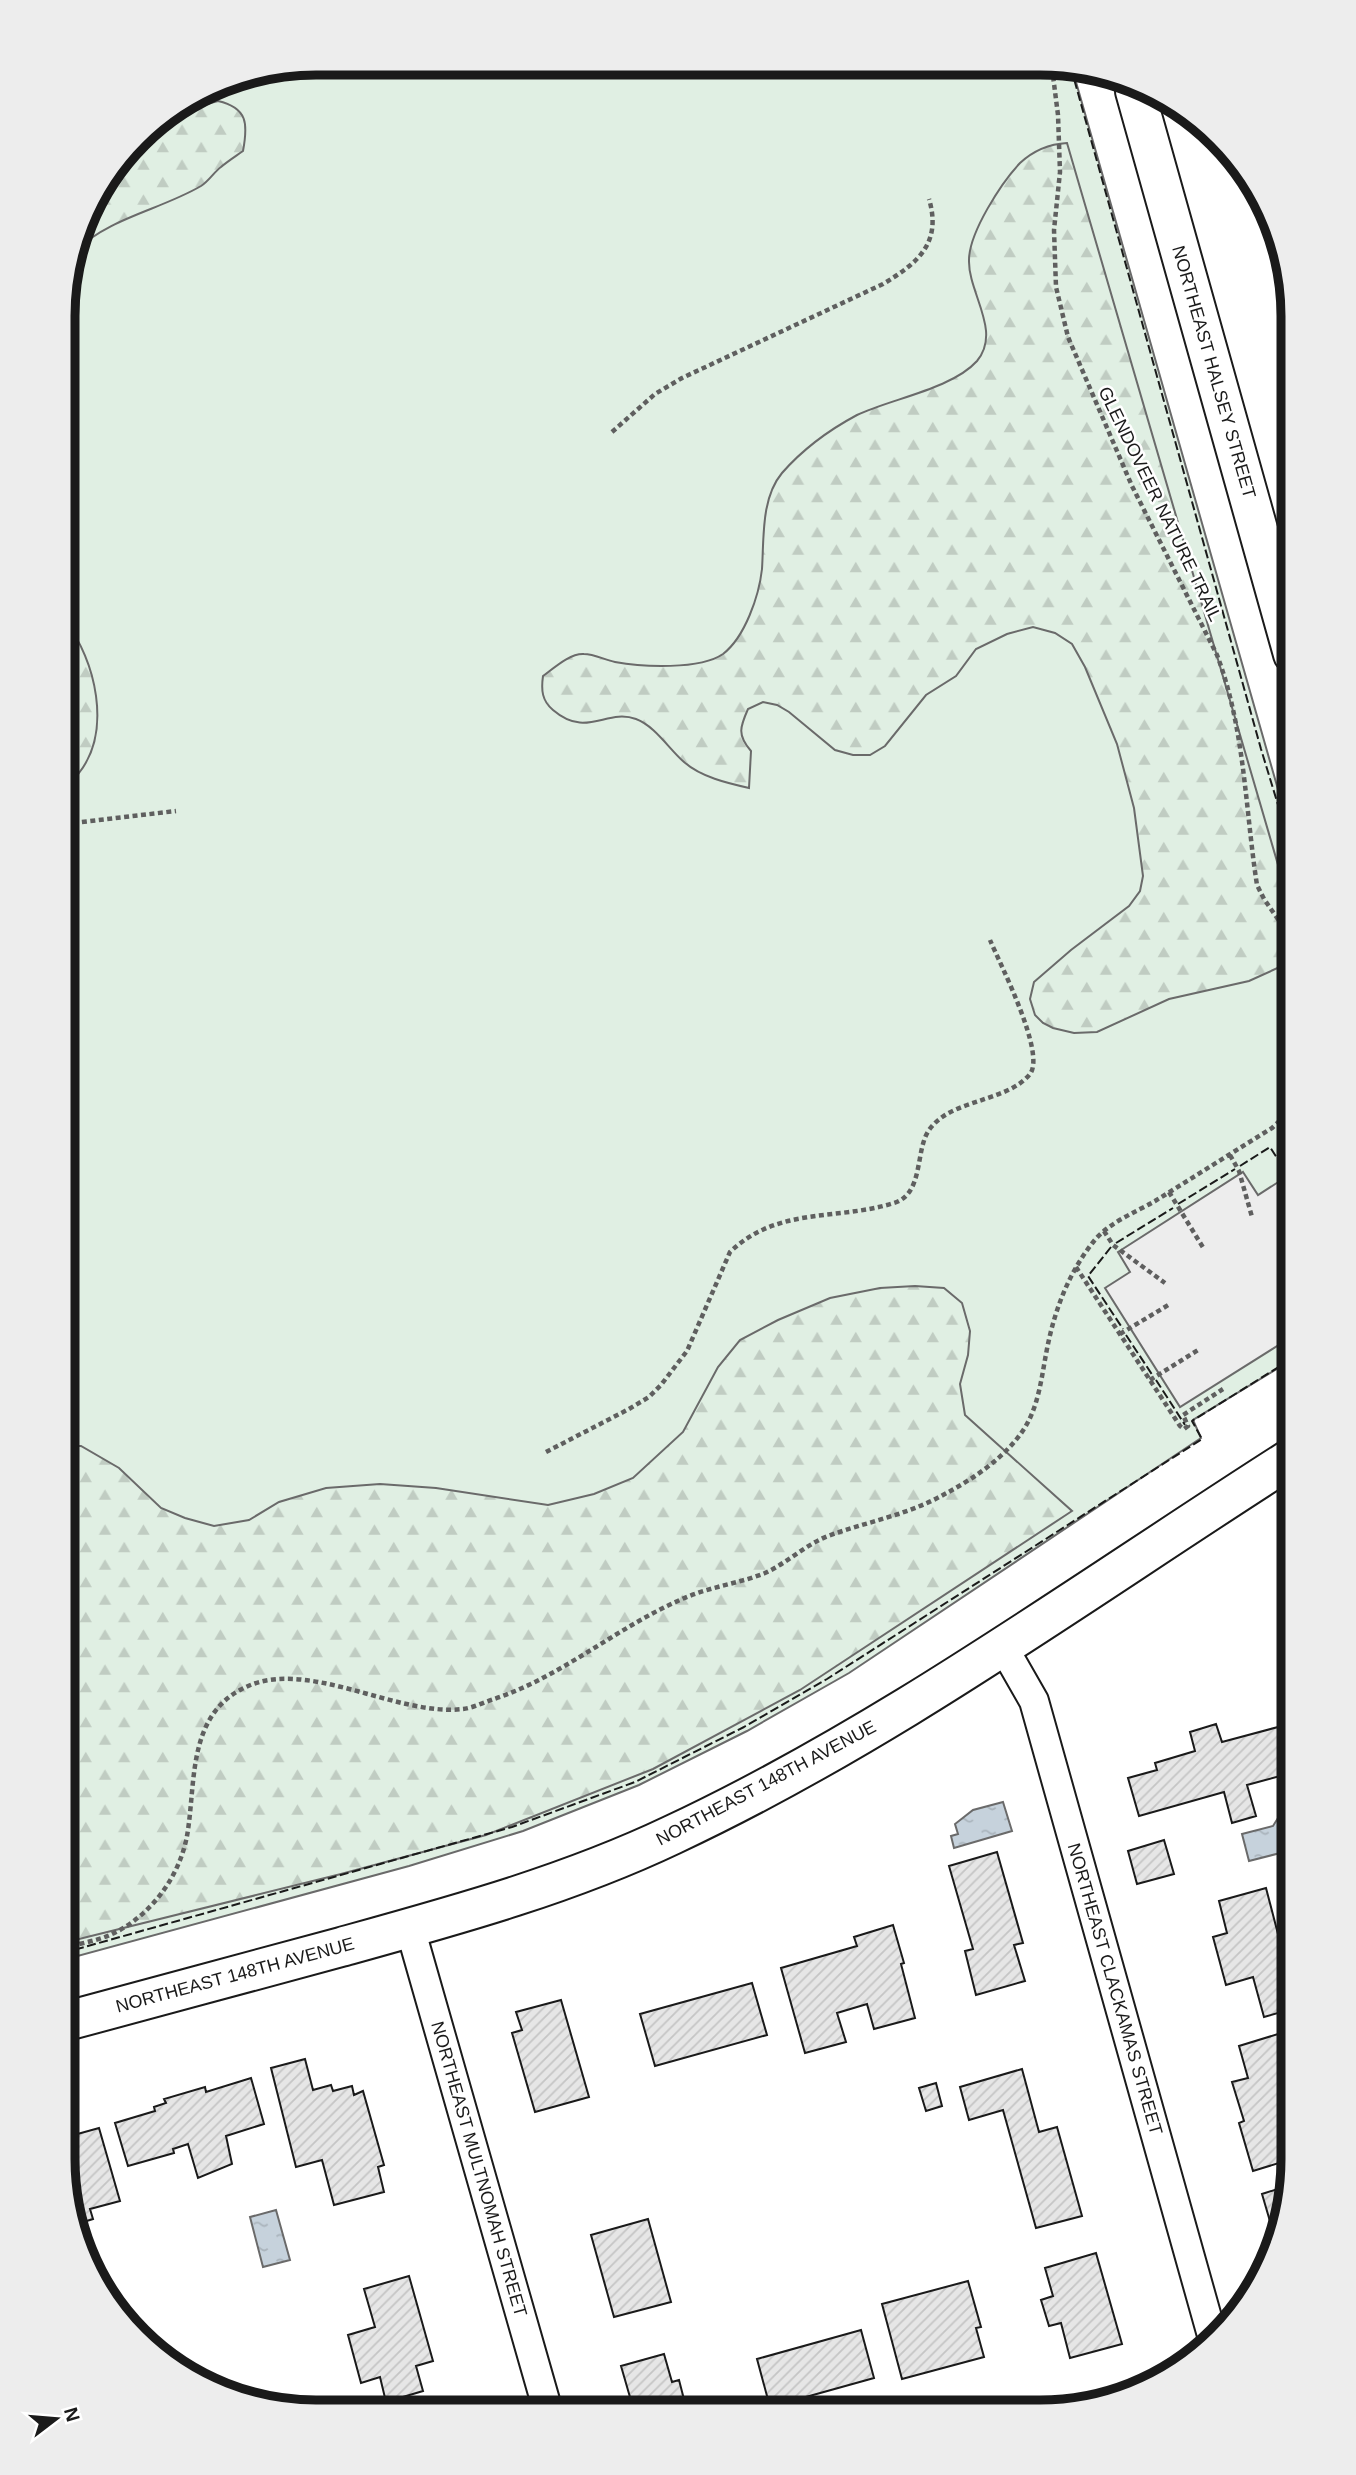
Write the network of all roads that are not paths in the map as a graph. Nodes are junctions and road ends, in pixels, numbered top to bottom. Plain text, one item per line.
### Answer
1 (1138, 96) edge
2 (1281, 610) edge
3 (1280, 1465) edge
4 (1002, 1645) junction
5 (410, 1928) junction
6 (75, 2019) edge
7 (1210, 2329) edge
8 (545, 2400) edge

1 - 2 main road, NORTHEAST HALSEY STREET
3 - 4 main road, NORTHEAST 148TH AVENUE
4 - 5 main road, NORTHEAST 148TH AVENUE
4 - 7 street, NORTHEAST CLACKAMAS STREET
5 - 6 main road, NORTHEAST 148TH AVENUE
5 - 8 street, NORTHEAST MULTNOMAH STREET

